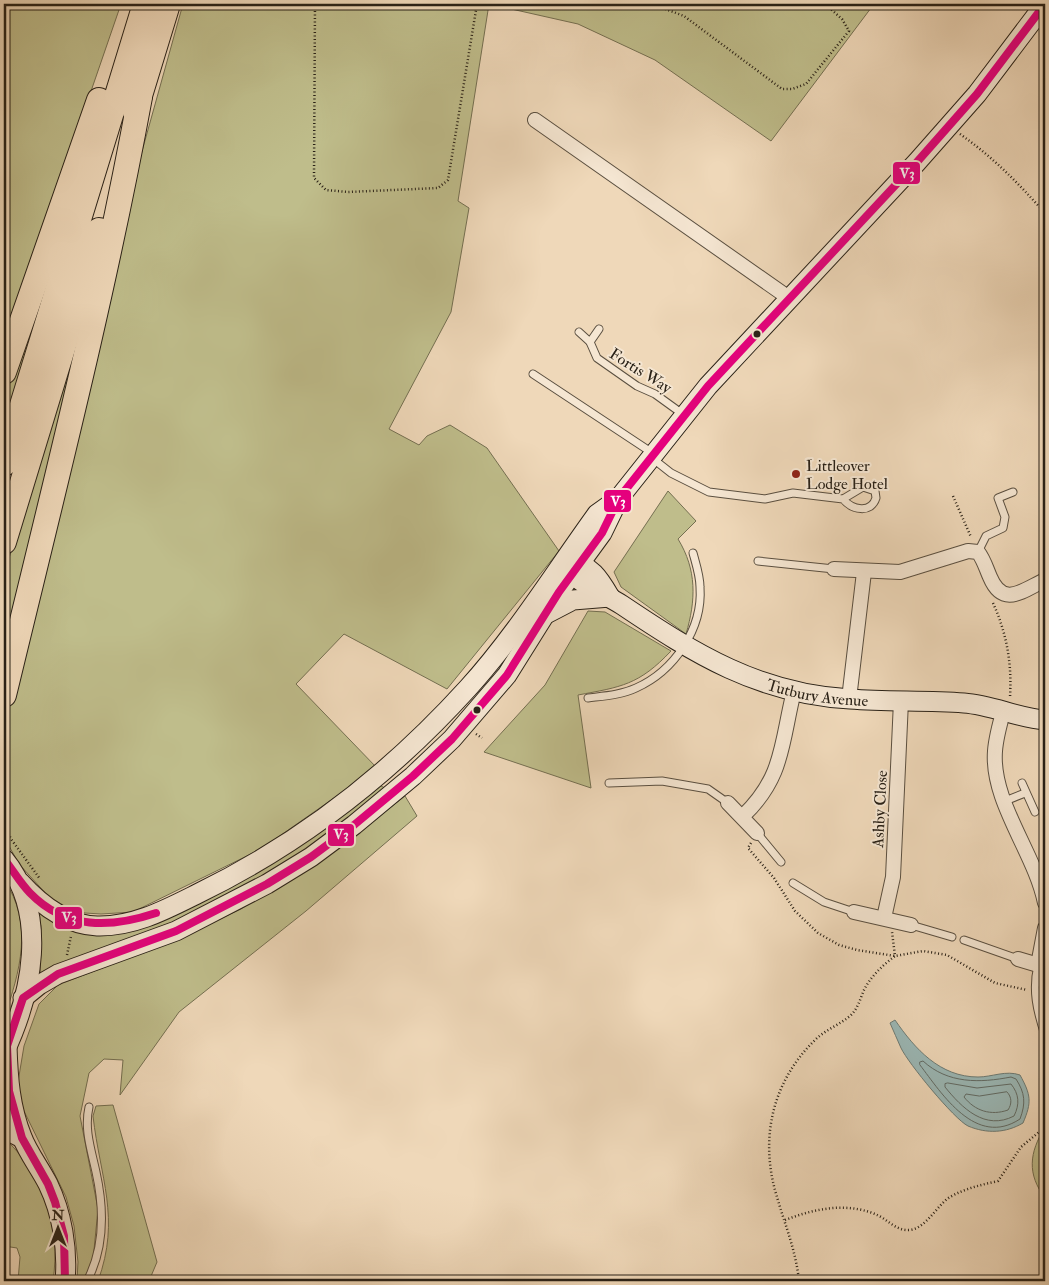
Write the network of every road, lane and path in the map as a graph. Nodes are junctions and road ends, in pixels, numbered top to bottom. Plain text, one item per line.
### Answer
1 (132, 4) edge
2 (145, 4) edge
3 (168, 4) edge
4 (315, 4) edge
5 (477, 4) edge
6 (652, 4) edge
7 (824, 4) edge
8 (1045, 4) edge
9 (140, 97) junction
10 (535, 120) dead end
11 (949, 126) junction
12 (1045, 213) edge
13 (789, 298) junction
14 (599, 329) dead end
15 (578, 332) dead end
16 (590, 342) junction
17 (4, 372) edge
18 (533, 374) dead end
19 (685, 415) junction
20 (653, 456) junction
21 (4, 464) edge
22 (1013, 492) dead end
23 (953, 496) dead end
24 (843, 499) dead end
25 (4, 542) edge
26 (976, 552) junction
27 (694, 554) dead end
28 (758, 561) dead end
29 (572, 566) junction
30 (834, 569) joint
31 (864, 572) junction
32 (1045, 580) edge
33 (610, 597) junction
34 (992, 600) dead end
35 (548, 613) junction
36 (684, 646) junction
37 (794, 691) junction
38 (4, 695) edge
39 (588, 698) dead end
40 (849, 699) junction
41 (900, 702) junction
42 (1007, 710) junction
43 (1045, 720) edge
44 (444, 730) junction
45 (396, 775) junction
46 (609, 783) dead end
47 (1022, 783) dead end
48 (1025, 793) junction
49 (1005, 801) junction
50 (728, 803) joint
51 (1035, 812) dead end
52 (743, 816) junction
53 (4, 824) edge
54 (757, 833) junction
55 (4, 859) edge
56 (780, 862) dead end
57 (20, 882) junction
58 (43, 882) dead end
59 (793, 883) dead end
60 (1045, 896) edge
61 (854, 912) joint
62 (887, 919) junction
63 (75, 921) junction
64 (911, 925) joint
65 (1045, 928) edge
66 (952, 936) dead end
67 (964, 940) dead end
68 (894, 956) junction
69 (1018, 959) joint
70 (1042, 966) edge
71 (68, 970) junction
72 (1035, 991) junction
73 (23, 998) junction
74 (1045, 1035) edge
75 (5, 1050) edge
76 (89, 1107) dead end
77 (1045, 1123) edge
78 (4, 1129) edge
79 (22, 1138) junction
80 (785, 1220) junction
81 (65, 1281) edge
82 (87, 1281) edge
83 (799, 1281) edge

1 - 17 highway
2 - 21 highway
3 - 9 highway
4 - 5 path
6 - 7 path
8 - 11 street
9 - 25 highway
9 - 38 highway
10 - 13 street
11 - 12 path
11 - 13 street
13 - 19 street
14 - 16 lane, Fortis Way
15 - 16 lane, Fortis Way
16 - 19 lane, Fortis Way
18 - 20 lane
19 - 20 street
20 - 24 lane
20 - 29 street
22 - 26 lane
23 - 26 path
26 - 31 street
26 - 32 street
27 - 36 lane
28 - 30 lane
29 - 33 street, Tutbury Avenue
29 - 35 street
29 - 44 street
30 - 31 street
31 - 40 street
33 - 35 street
33 - 36 street, Tutbury Avenue
34 - 42 path
35 - 44 street
36 - 37 street, Tutbury Avenue
36 - 39 lane
37 - 40 street, Tutbury Avenue
37 - 52 street
40 - 41 street, Tutbury Avenue
41 - 42 street, Tutbury Avenue
41 - 62 street, Ashby Close
42 - 43 street, Tutbury Avenue
42 - 49 street
44 - 45 street
45 - 63 street
45 - 71 street
46 - 50 lane
47 - 48 lane
48 - 49 lane
48 - 51 lane
49 - 60 street
50 - 52 street
52 - 54 street
53 - 58 path
54 - 56 lane
54 - 68 path
55 - 57 street
57 - 63 street
57 - 73 street
59 - 61 lane
61 - 62 street
62 - 64 street
62 - 68 path
63 - 71 path
64 - 66 lane
65 - 70 street
67 - 69 lane
68 - 72 path
68 - 80 path
69 - 70 street
70 - 72 lane
71 - 73 street
72 - 74 lane
73 - 75 street
75 - 79 street
76 - 82 lane
77 - 80 path
78 - 79 street
79 - 81 street
80 - 83 path

